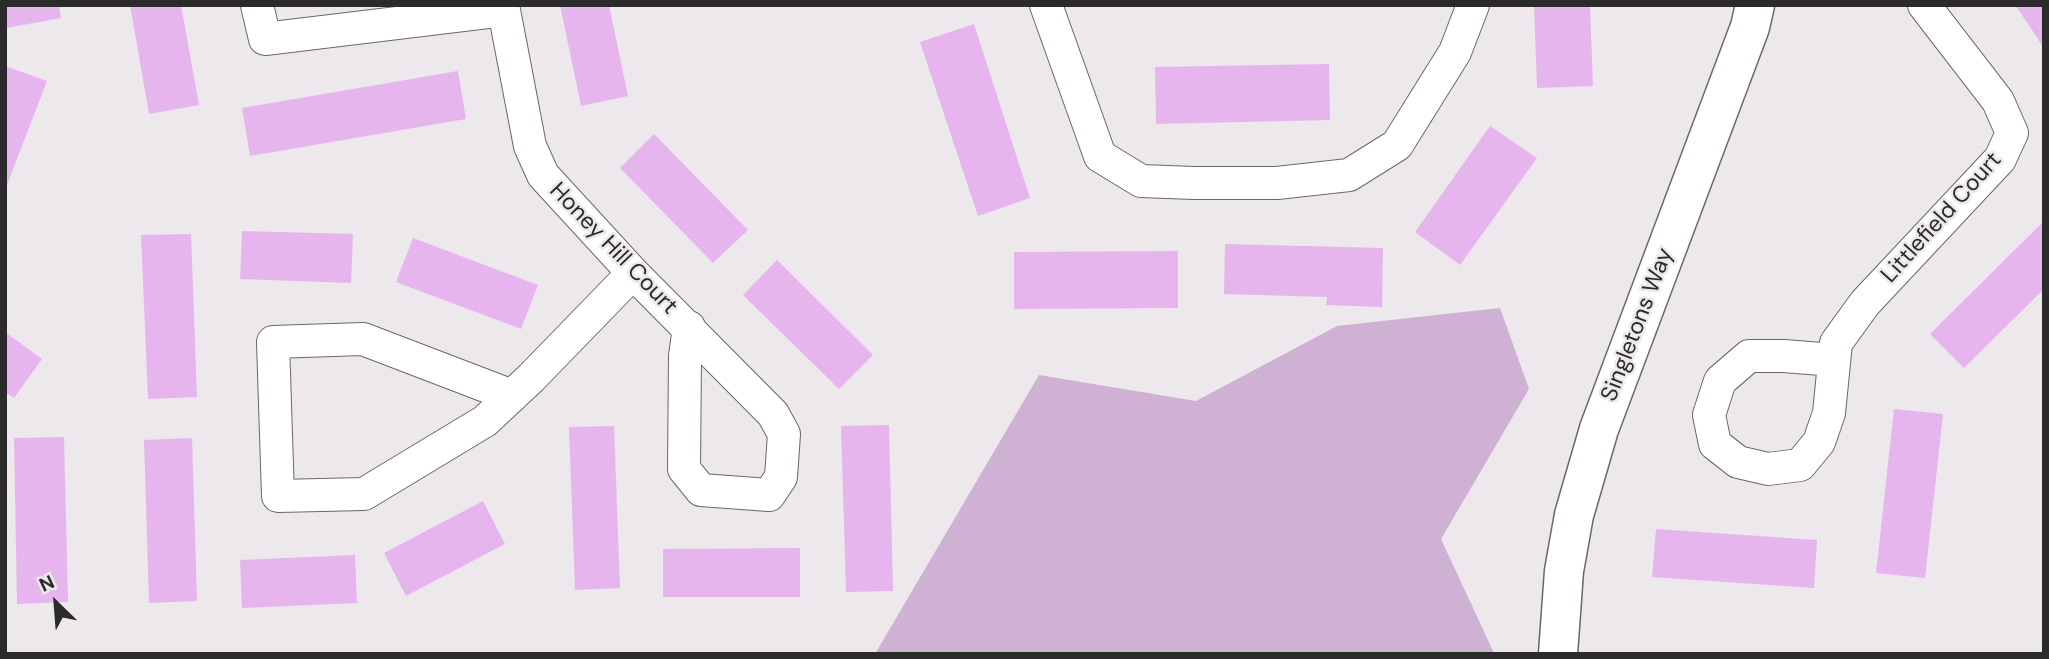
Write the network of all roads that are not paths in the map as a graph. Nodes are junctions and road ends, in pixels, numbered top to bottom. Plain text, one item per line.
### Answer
1 (257, 5) edge
2 (1046, 5) edge
3 (1473, 5) edge
4 (1755, 5) edge
5 (1924, 5) edge
6 (504, 7) edge
7 (365, 16) edge
8 (633, 273) junction
9 (689, 327) junction
10 (1834, 360) dead end
11 (512, 396) junction
12 (1559, 654) edge

1 - 7 street
2 - 3 street
4 - 12 street, Singletons Way
5 - 10 street, Littlefield Court
6 - 7 street
6 - 8 street, Honey Hill Court
8 - 9 street, Honey Hill Court
8 - 11 street
9 - 9 street, Honey Hill Court
11 - 11 street

